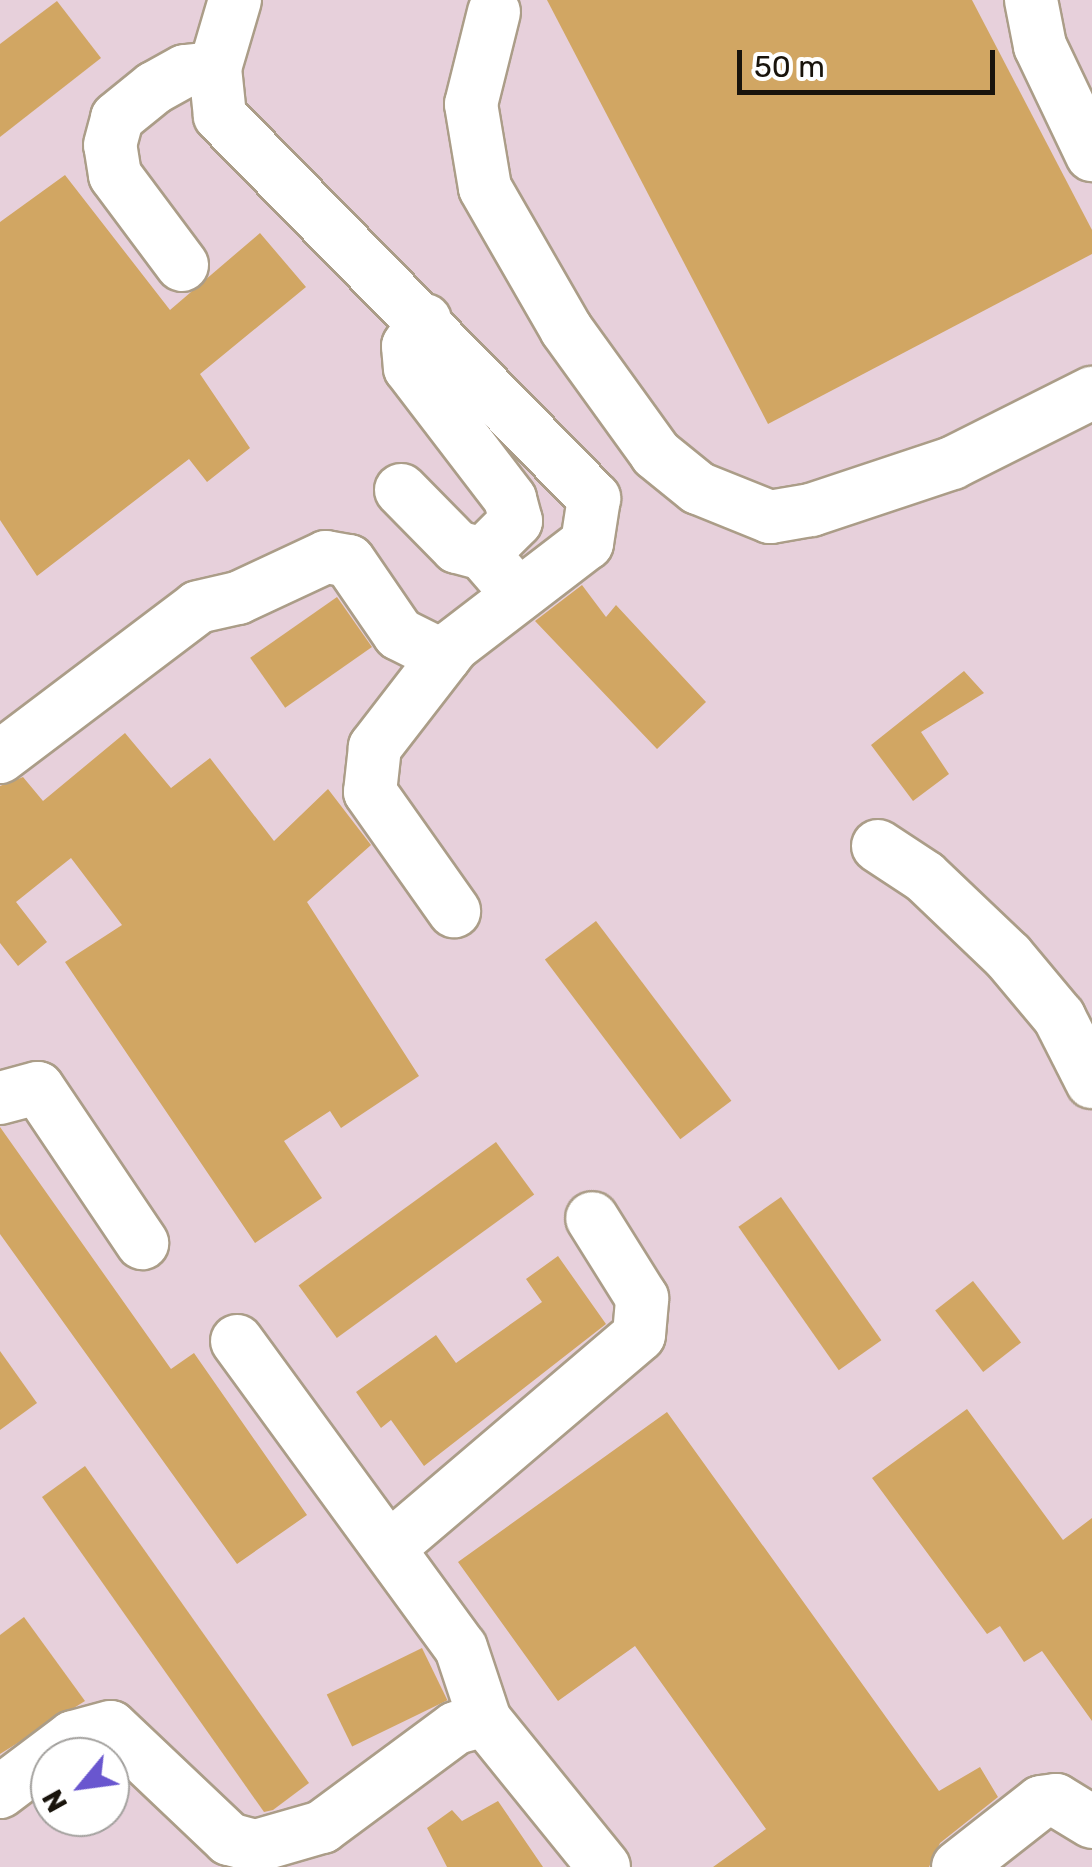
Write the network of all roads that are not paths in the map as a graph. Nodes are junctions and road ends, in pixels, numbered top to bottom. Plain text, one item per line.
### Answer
1 (235, 0) edge
2 (1031, 0) edge
3 (494, 12) dead end
4 (215, 68) junction
5 (1092, 154) edge
6 (182, 265) dead end
7 (425, 320) junction
8 (1092, 393) edge
9 (401, 490) dead end
10 (483, 554) junction
11 (519, 595) junction
12 (445, 658) junction
13 (0, 757) edge
14 (878, 846) dead end
15 (454, 911) dead end
16 (1092, 1082) edge
17 (0, 1098) edge
18 (592, 1218) dead end
19 (142, 1243) dead end
20 (237, 1341) dead end
21 (389, 1548) junction
22 (485, 1720) junction
23 (0, 1792) edge
24 (1092, 1822) edge
25 (604, 1867) edge
26 (958, 1867) edge

1 - 4 lane
2 - 5 lane
3 - 8 lane
4 - 6 lane
4 - 7 lane
7 - 10 lane
7 - 11 lane
9 - 10 lane
10 - 11 lane
11 - 12 lane
12 - 13 lane
12 - 15 lane
14 - 16 lane
17 - 19 lane
18 - 21 lane
20 - 21 lane
21 - 22 lane
22 - 23 lane
22 - 25 lane
24 - 26 lane

